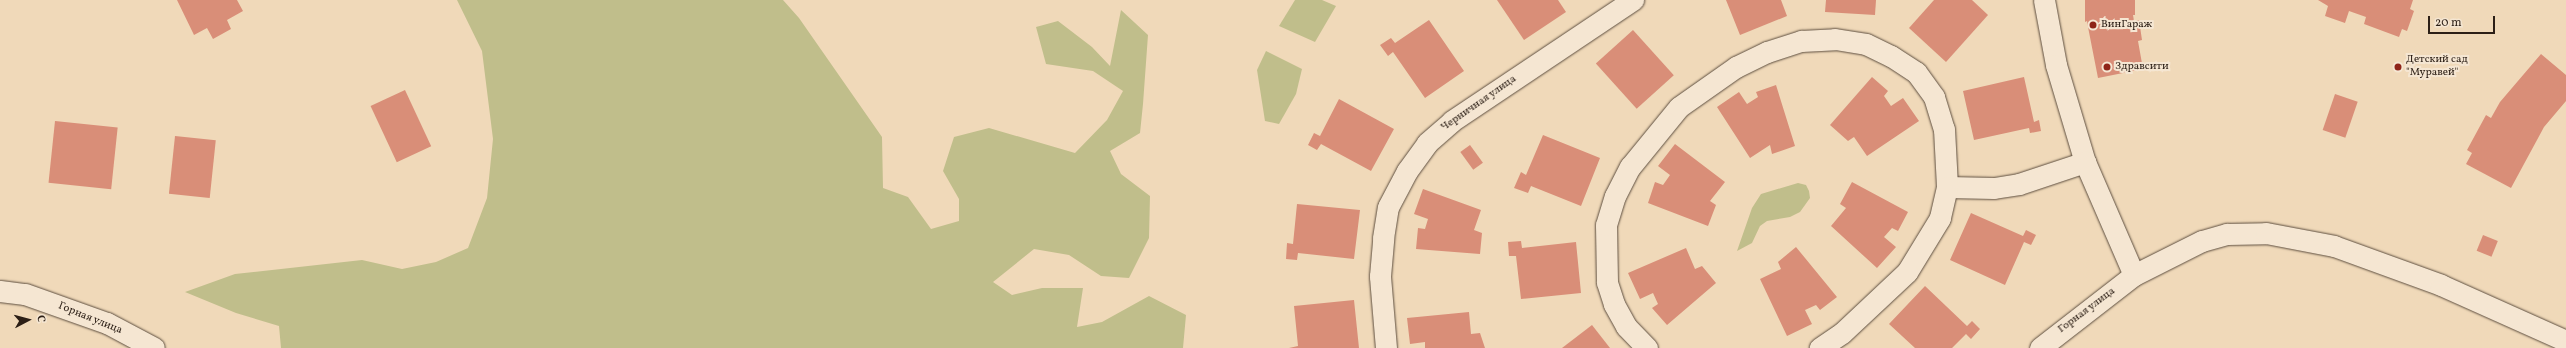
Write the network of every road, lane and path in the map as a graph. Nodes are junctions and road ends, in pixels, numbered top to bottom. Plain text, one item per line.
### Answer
1 (1633, 0) edge
2 (2044, 0) edge
3 (2085, 162) junction
4 (1947, 187) junction
5 (2134, 276) junction
6 (0, 290) edge
7 (2566, 341) edge
8 (154, 348) edge
9 (1386, 348) edge
10 (1647, 348) edge
11 (1820, 348) edge
12 (2040, 348) edge

1 - 9 street, Черничная улица
2 - 3 street
3 - 4 street
3 - 5 street
4 - 10 street
4 - 11 street
5 - 7 street, Горная улица
5 - 12 street, Горная улица
6 - 8 street, Горная улица

